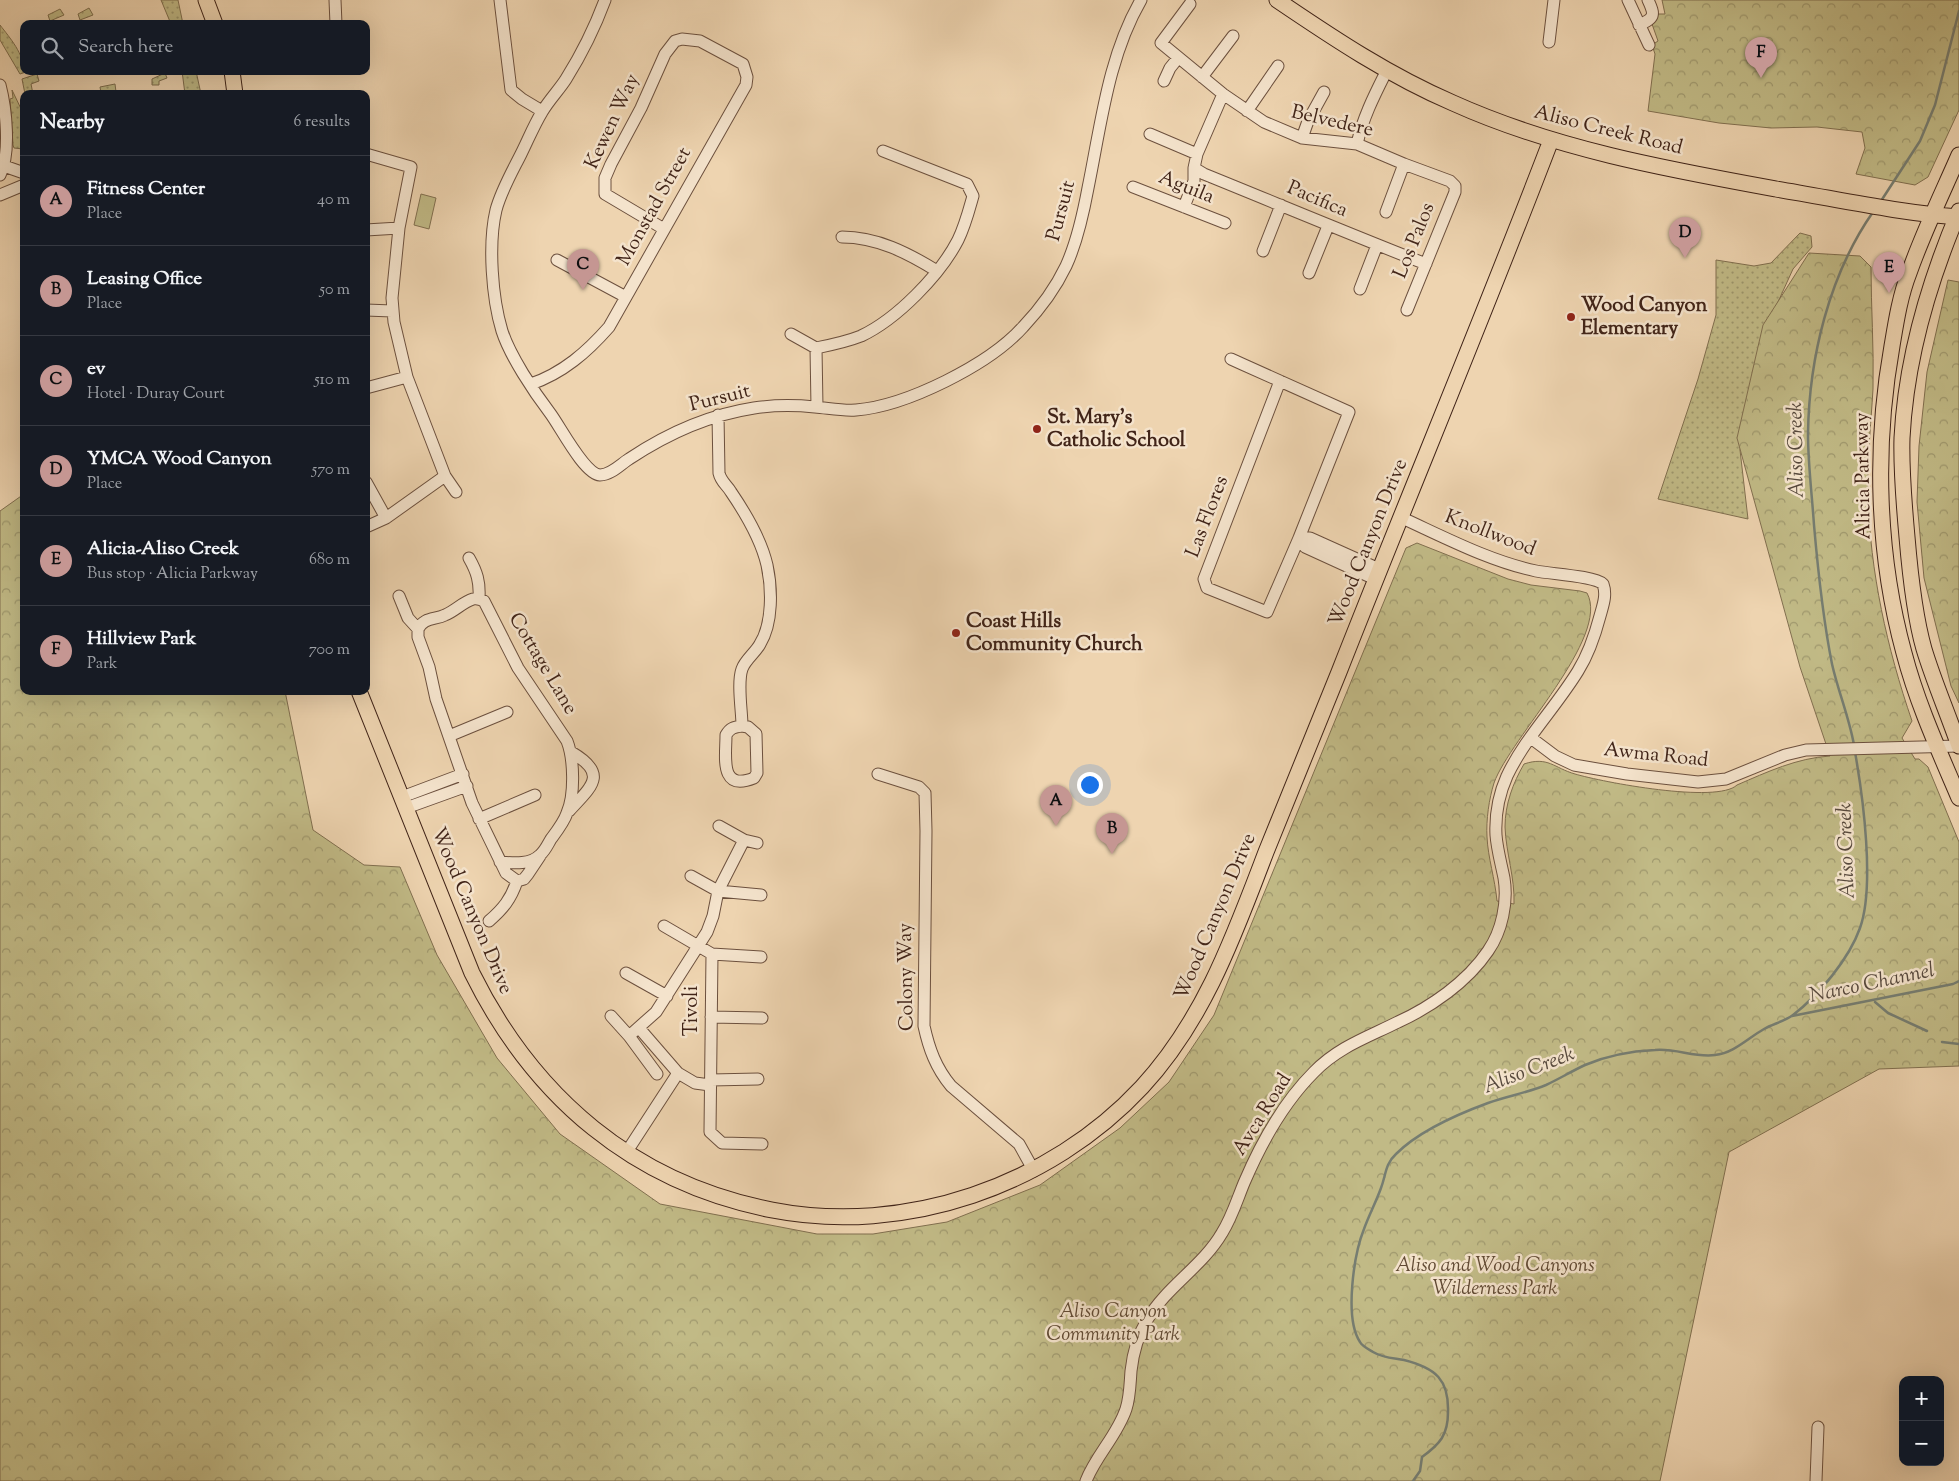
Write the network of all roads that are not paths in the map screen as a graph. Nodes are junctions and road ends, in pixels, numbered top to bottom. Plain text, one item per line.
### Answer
1 (206, 0) edge
2 (335, 0) edge
3 (500, 0) edge
4 (605, 0) edge
5 (1141, 0) edge
6 (1277, 0) edge
7 (1554, 0) edge
8 (1628, 0) edge
9 (1648, 0) edge
10 (1190, 4) dead end
11 (214, 20) edge
12 (336, 20) edge
13 (1639, 25) junction
14 (1233, 36) dead end
15 (682, 39) joint
16 (1549, 42) dead end
17 (1648, 45) dead end
18 (1178, 58) junction
19 (1278, 66) dead end
20 (1387, 70) junction
21 (233, 75) edge
22 (1202, 77) junction
23 (1164, 81) dead end
24 (0, 85) edge
25 (234, 90) edge
26 (1324, 92) dead end
27 (1223, 94) junction
28 (542, 111) junction
29 (1247, 111) junction
30 (1150, 134) dead end
31 (1302, 138) junction
32 (1552, 140) junction
33 (1356, 144) junction
34 (883, 151) dead end
35 (1197, 154) junction
36 (370, 155) edge
37 (1959, 155) edge
38 (1404, 164) junction
39 (1194, 168) junction
40 (2, 171) edge
41 (20, 173) edge
42 (1454, 186) joint
43 (20, 187) edge
44 (1133, 187) dead end
45 (0, 195) edge
46 (1281, 205) junction
47 (1184, 207) junction
48 (1386, 212) dead end
49 (1925, 214) junction
50 (1958, 215) edge
51 (1225, 223) dead end
52 (1328, 226) junction
53 (399, 228) junction
54 (664, 228) junction
55 (370, 230) edge
56 (842, 236) dead end
57 (1377, 245) junction
58 (1263, 251) dead end
59 (557, 260) dead end
60 (1426, 264) junction
61 (937, 271) junction
62 (1309, 272) dead end
63 (1360, 289) dead end
64 (626, 297) junction
65 (370, 310) edge
66 (1407, 310) dead end
67 (392, 311) junction
68 (791, 334) dead end
69 (816, 348) junction
70 (1231, 359) dead end
71 (407, 377) junction
72 (1280, 381) junction
73 (531, 384) junction
74 (370, 387) edge
75 (817, 407) junction
76 (718, 415) junction
77 (445, 476) junction
78 (456, 492) dead end
79 (370, 493) edge
80 (386, 518) junction
81 (1400, 518) junction
82 (370, 524) edge
83 (1299, 538) junction
84 (469, 558) dead end
85 (1377, 574) junction
86 (399, 596) dead end
87 (479, 598) junction
88 (418, 629) junction
89 (361, 695) edge
90 (507, 712) dead end
91 (742, 726) junction
92 (449, 736) junction
93 (1531, 738) junction
94 (1959, 746) edge
95 (1937, 747) junction
96 (571, 752) junction
97 (463, 774) junction
98 (878, 774) dead end
99 (467, 786) junction
100 (535, 795) dead end
101 (1959, 798) edge
102 (404, 803) junction
103 (568, 812) junction
104 (479, 819) junction
105 (719, 826) dead end
106 (744, 840) junction
107 (757, 843) dead end
108 (540, 856) junction
109 (500, 862) junction
110 (691, 876) dead end
111 (517, 881) junction
112 (718, 891) junction
113 (761, 895) dead end
114 (489, 921) dead end
115 (664, 926) dead end
116 (699, 945) junction
117 (712, 954) junction
118 (761, 957) dead end
119 (626, 973) dead end
120 (667, 996) junction
121 (611, 1016) dead end
122 (711, 1017) junction
123 (762, 1018) dead end
124 (639, 1028) junction
125 (629, 1036) junction
126 (678, 1073) junction
127 (657, 1074) dead end
128 (758, 1079) dead end
129 (711, 1082) junction
130 (762, 1144) dead end
131 (626, 1153) junction
132 (1034, 1170) junction
133 (1818, 1427) dead end
134 (1086, 1481) edge
135 (1816, 1481) edge

1 - 11 main road
2 - 12 street
3 - 28 street
4 - 28 street, Pursuit
5 - 75 street, Pursuit
6 - 20 main road, Aliso Creek Road
7 - 16 street
8 - 13 street
9 - 13 street
10 - 18 street, Belvedere
13 - 17 street
14 - 22 street
15 - 54 street, Kewen Way
15 - 54 street, Monstad Street
18 - 22 street, Belvedere
18 - 23 street
19 - 29 street
20 - 32 main road, Aliso Creek Road
20 - 33 street
21 - 25 main road
22 - 27 street, Belvedere
24 - 40 street
26 - 31 street
27 - 29 street, Belvedere
27 - 35 street
28 - 73 street, Pursuit
29 - 31 street, Belvedere
30 - 35 street
31 - 33 street, Belvedere
32 - 49 main road, Aliso Creek Road
32 - 81 main road, Wood Canyon Drive
33 - 38 street, Belvedere
34 - 61 street
35 - 39 street
36 - 53 street
37 - 49 main road, Alicia Parkway
38 - 42 street, Belvedere
38 - 48 street
39 - 46 street, Pacifica
39 - 47 street
40 - 41 street
42 - 60 street, Los Palos
43 - 45 street
44 - 47 street, Aguila
46 - 52 street, Pacifica
46 - 58 street
47 - 51 street, Aguila
49 - 50 main road, Aliso Creek Road
49 - 95 main road, Alicia Parkway
50 - 94 main road, Alicia Parkway
52 - 57 street, Pacifica
52 - 62 street
53 - 55 street
53 - 67 street
54 - 64 street, Monstad Street
56 - 61 street
57 - 60 street, Pacifica
57 - 63 street
59 - 64 street
60 - 66 street, Los Palos
61 - 69 street
64 - 73 street, Monstad Street
65 - 67 street
67 - 71 street
68 - 69 street
69 - 75 street
70 - 72 street, Las Flores
71 - 74 street
71 - 77 street
72 - 83 street, Las Flores
72 - 83 street, Las Flores
73 - 76 street, Pursuit
75 - 76 street, Pursuit
76 - 91 street
77 - 78 street
77 - 80 street
79 - 80 street
80 - 82 street
81 - 85 main road, Wood Canyon Drive
81 - 93 street, Knollwood
83 - 85 street
84 - 87 street
85 - 132 main road, Wood Canyon Drive
86 - 88 street
87 - 88 street
87 - 96 street, Cottage Lane
88 - 92 street
89 - 102 main road, Wood Canyon Drive
90 - 92 street
91 - 91 street
92 - 97 street
93 - 95 street, Awma Road
93 - 134 street, Avca Road
94 - 95 street, Awma Road
95 - 101 main road, Alicia Parkway
96 - 103 street, Cottage Lane
96 - 103 street, Cottage Lane
97 - 99 street
97 - 102 street
98 - 132 street, Colony Way
99 - 102 street
99 - 104 street
100 - 104 street
102 - 131 main road, Wood Canyon Drive
103 - 108 street, Cottage Lane
104 - 109 street
105 - 106 street
106 - 107 street
106 - 112 street, Tivoli
108 - 109 street
108 - 111 street, Cottage Lane
109 - 111 street
110 - 112 street
111 - 114 street, Cottage Lane
112 - 113 street
112 - 116 street, Tivoli
115 - 116 street
116 - 117 street
116 - 120 street, Tivoli
117 - 118 street
117 - 122 street, Tivoli
119 - 120 street
120 - 124 street, Tivoli
121 - 125 street
122 - 123 street
122 - 129 street, Tivoli
124 - 125 street, Tivoli
124 - 126 street, Tivoli
125 - 127 street
126 - 129 street, Tivoli
126 - 131 street
128 - 129 street
129 - 130 street, Tivoli
131 - 132 main road, Wood Canyon Drive
133 - 135 street

